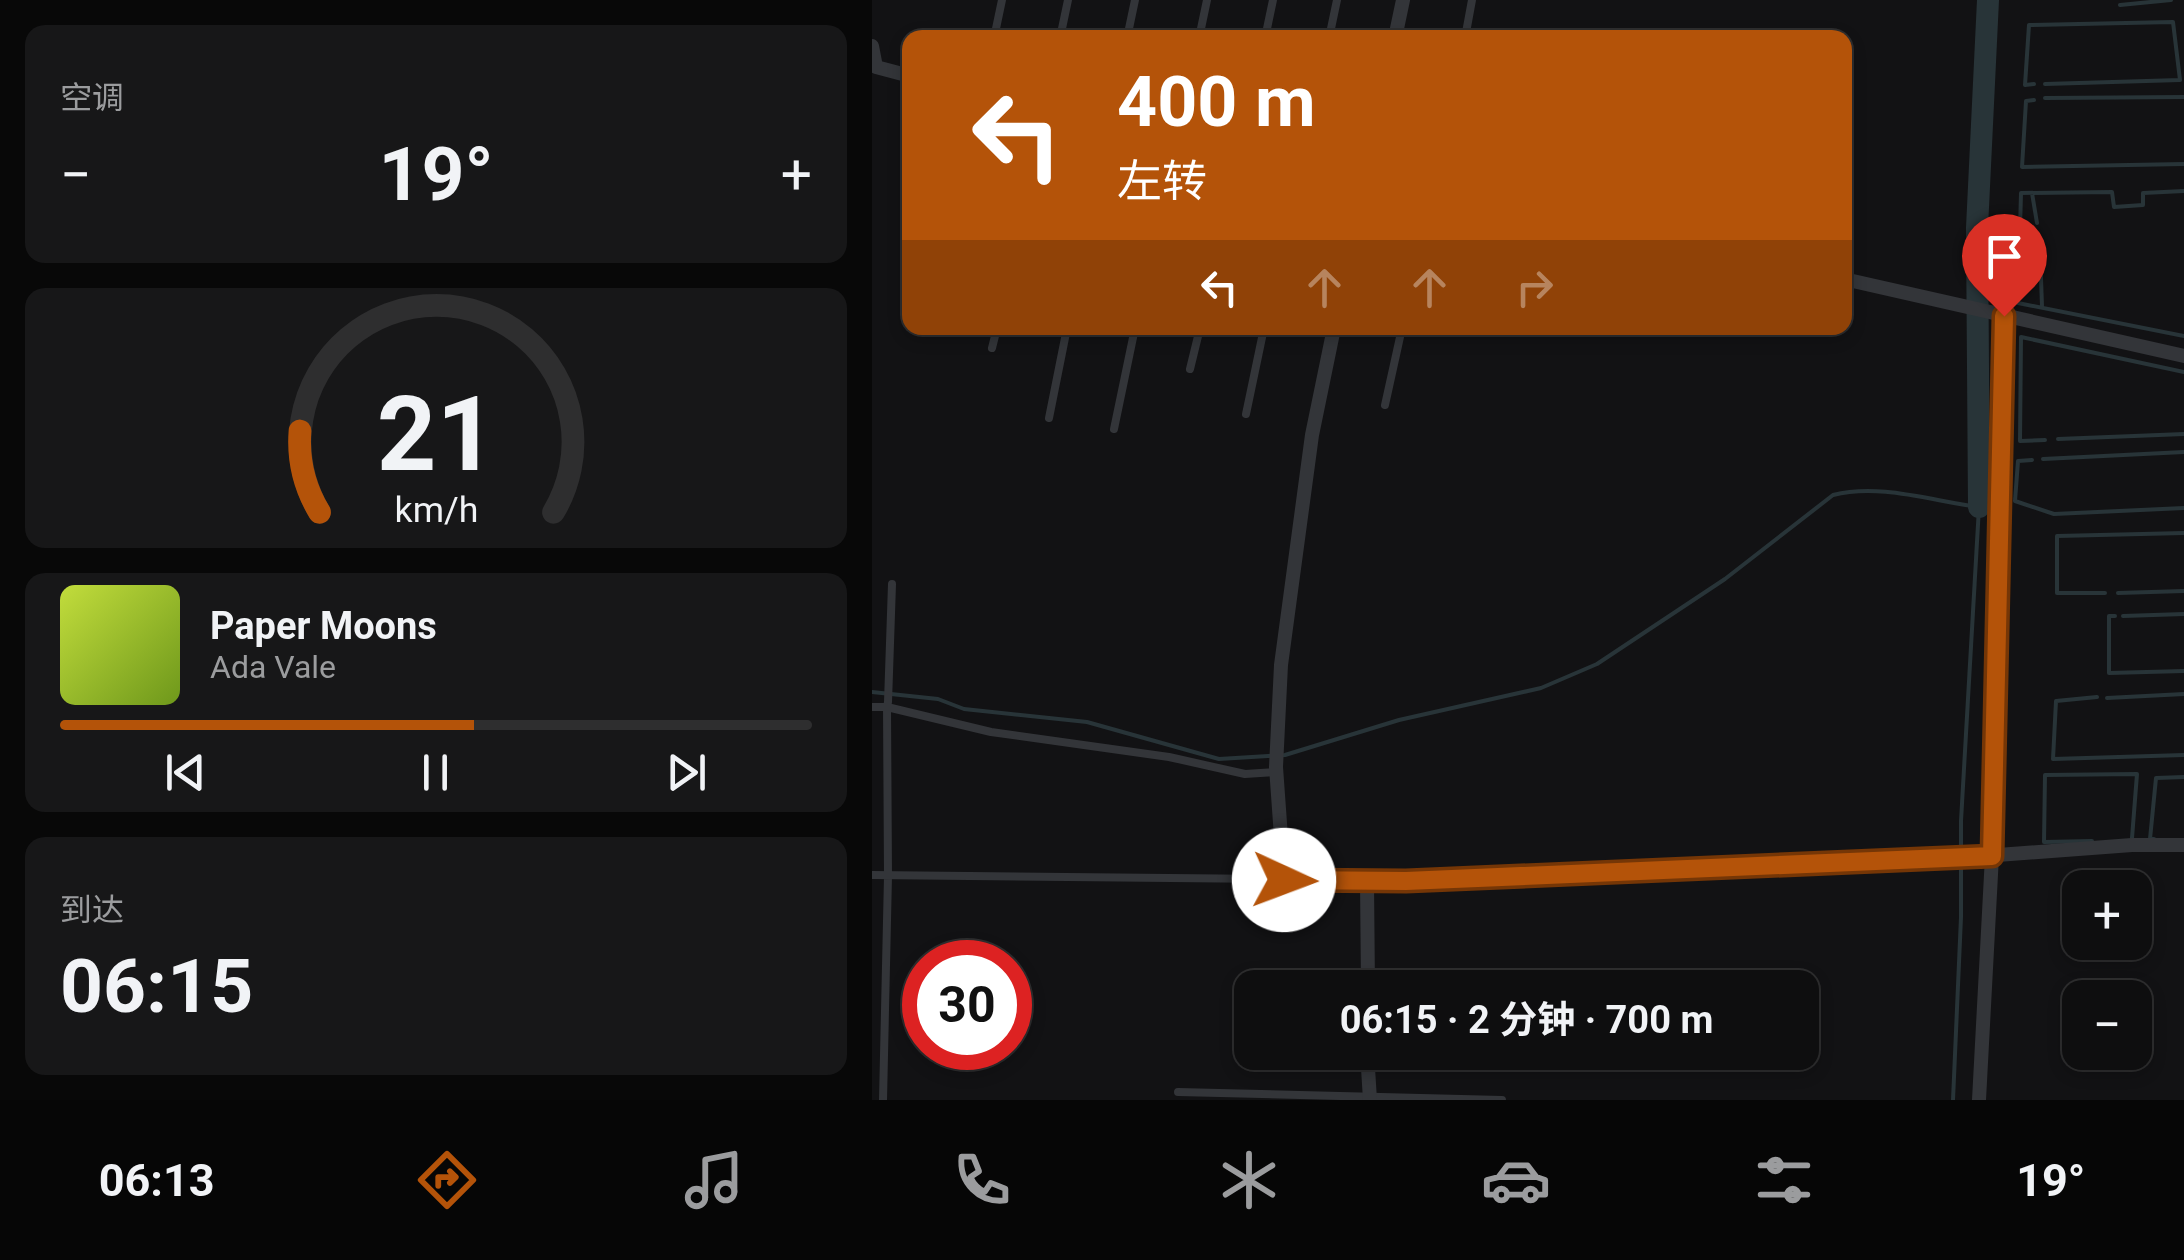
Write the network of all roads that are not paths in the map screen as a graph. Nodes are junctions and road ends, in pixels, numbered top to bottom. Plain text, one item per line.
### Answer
1 (1002, 0) edge
2 (1068, 0) edge
3 (1136, 0) edge
4 (1207, 0) edge
5 (1273, 0) edge
6 (1337, 0) edge
7 (1403, 0) edge
8 (1472, 0) edge
9 (996, 30) edge
10 (1062, 30) edge
11 (1129, 30) edge
12 (1200, 30) edge
13 (1267, 30) edge
14 (1330, 30) edge
15 (1397, 30) edge
16 (1466, 30) edge
17 (872, 46) edge
18 (902, 74) edge
19 (1852, 281) edge
20 (1997, 315) junction
21 (995, 335) edge
22 (1066, 335) edge
23 (1134, 335) edge
24 (1198, 335) edge
25 (1263, 335) edge
26 (1333, 335) edge
27 (1400, 335) edge
28 (992, 348) dead end
29 (2184, 356) edge
30 (1190, 369) dead end
31 (1385, 405) dead end
32 (1246, 414) dead end
33 (1049, 418) dead end
34 (1114, 429) dead end
35 (892, 584) dead end
36 (888, 704) junction
37 (872, 707) edge
38 (1277, 769) junction
39 (2184, 845) edge
40 (1992, 856) junction
41 (872, 875) edge
42 (888, 876) junction
43 (1284, 880) junction
44 (1367, 882) junction
45 (1368, 970) edge
46 (1368, 1070) edge
47 (1178, 1092) dead end
48 (1244, 1097) edge
49 (1370, 1098) edge
50 (883, 1100) edge
51 (1502, 1100) edge
52 (1979, 1100) edge

1 - 9 lane
2 - 10 lane
3 - 11 lane
4 - 12 lane
5 - 13 lane
6 - 14 lane
7 - 15 street
8 - 16 lane
17 - 18 street
19 - 20 street
20 - 29 street
20 - 40 street
21 - 28 lane
22 - 33 lane
23 - 34 lane
24 - 30 lane
25 - 32 lane
26 - 38 street
27 - 31 lane
35 - 36 lane
36 - 37 lane
36 - 38 lane
36 - 42 lane
38 - 43 street
39 - 40 street
40 - 44 street
40 - 52 street
41 - 42 lane
42 - 43 lane
42 - 50 lane
43 - 44 street
44 - 45 street
46 - 49 street
47 - 48 lane
48 - 49 lane
49 - 51 lane

